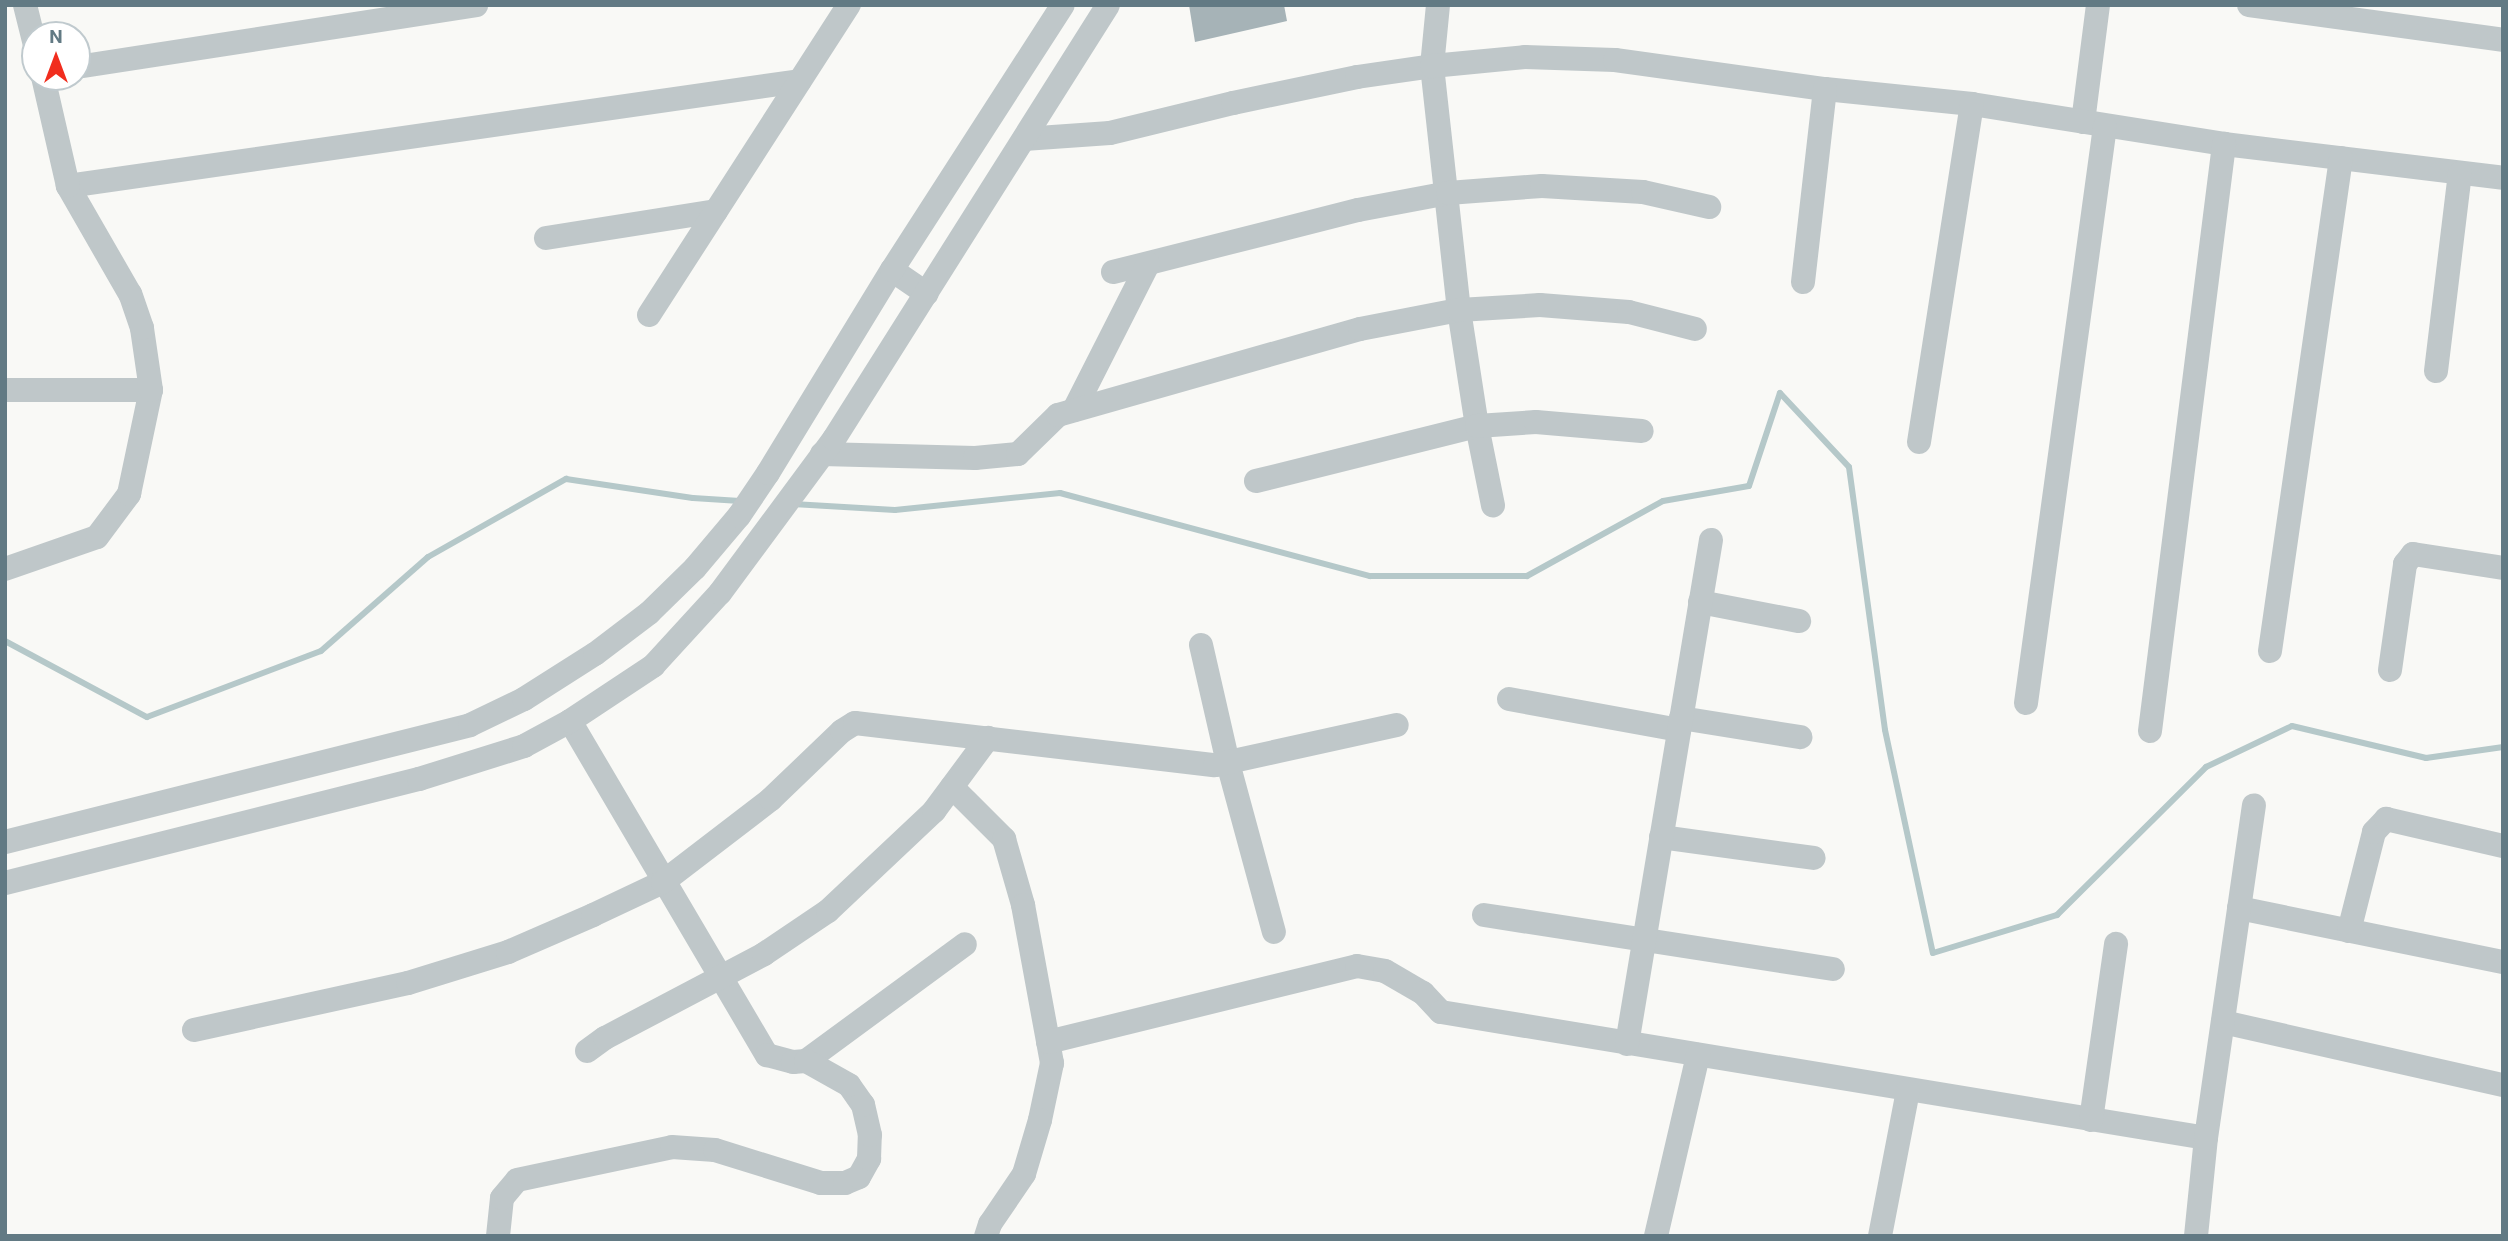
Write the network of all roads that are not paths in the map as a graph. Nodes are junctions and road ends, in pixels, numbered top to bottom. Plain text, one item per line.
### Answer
1 (476, 5) edge
2 (849, 5) edge
3 (1063, 5) edge
4 (1108, 5) edge
5 (1438, 5) edge
6 (2098, 5) edge
7 (2249, 5) edge
8 (2503, 40) edge
9 (91, 65) edge
10 (1432, 65) junction
11 (800, 81) junction
12 (1825, 89) junction
13 (46, 91) edge
14 (1972, 104) junction
15 (2094, 124) junction
16 (1024, 139) junction
17 (2224, 144) junction
18 (2341, 158) junction
19 (2460, 173) junction
20 (2503, 178) edge
21 (68, 186) junction
22 (1448, 193) junction
23 (1709, 207) dead end
24 (716, 211) junction
25 (546, 237) dead end
26 (1148, 264) junction
27 (892, 270) junction
28 (1113, 272) dead end
29 (1803, 282) dead end
30 (928, 294) junction
31 (1459, 310) junction
32 (649, 315) dead end
33 (1695, 329) dead end
34 (2436, 371) dead end
35 (5, 390) edge
36 (151, 390) junction
37 (1074, 410) junction
38 (1476, 426) junction
39 (1642, 431) dead end
40 (1919, 442) dead end
41 (816, 462) junction
42 (1256, 481) dead end
43 (1493, 505) dead end
44 (1711, 540) dead end
45 (2503, 568) edge
46 (5, 569) edge
47 (1700, 602) junction
48 (1799, 621) dead end
49 (1201, 645) dead end
50 (2270, 651) dead end
51 (2390, 670) dead end
52 (1509, 699) dead end
53 (2026, 704) dead end
54 (570, 721) junction
55 (1680, 724) junction
56 (1397, 725) dead end
57 (2150, 731) dead end
58 (1800, 737) dead end
59 (988, 738) junction
60 (1228, 764) junction
61 (952, 787) junction
62 (2254, 805) dead end
63 (1661, 837) junction
64 (5, 842) edge
65 (2503, 846) edge
66 (1814, 858) dead end
67 (663, 882) junction
68 (5, 883) edge
69 (2239, 908) junction
70 (1484, 915) dead end
71 (2349, 930) junction
72 (1274, 932) dead end
73 (1644, 940) junction
74 (965, 944) dead end
75 (2116, 944) dead end
76 (2503, 962) edge
77 (1833, 969) dead end
78 (720, 976) junction
79 (2223, 1022) junction
80 (194, 1030) dead end
81 (1048, 1042) junction
82 (1627, 1044) junction
83 (587, 1051) dead end
84 (1698, 1055) junction
85 (806, 1061) junction
86 (2503, 1085) edge
87 (1908, 1091) junction
88 (2091, 1120) junction
89 (2206, 1138) junction
90 (498, 1236) edge
91 (986, 1236) edge
92 (1656, 1236) edge
93 (1880, 1236) edge
94 (2196, 1236) edge

1 - 9 street
2 - 11 street
3 - 27 street
4 - 16 street
5 - 10 street
6 - 15 street
7 - 8 street
10 - 12 street
10 - 16 street
10 - 22 street
11 - 21 street
11 - 24 street
12 - 14 street
12 - 29 street
13 - 21 street
14 - 15 street
14 - 40 street
15 - 17 street
15 - 53 street
16 - 30 street
17 - 18 street
17 - 57 street
18 - 19 street
18 - 50 street
19 - 20 street
19 - 34 street
21 - 36 street
22 - 23 street
22 - 26 street
22 - 31 street
24 - 25 street
24 - 32 street
26 - 28 street
26 - 37 street
27 - 30 street
27 - 64 street
30 - 41 street
31 - 33 street
31 - 37 street
31 - 38 street
35 - 36 street
36 - 46 street
37 - 41 street
38 - 39 street
38 - 42 street
38 - 43 street
41 - 54 street
44 - 47 street
45 - 51 street
47 - 48 street
47 - 55 street
49 - 60 street
52 - 55 street
54 - 67 street
54 - 68 street
55 - 58 street
55 - 63 street
56 - 60 street
59 - 60 street
59 - 61 street
59 - 67 street
60 - 72 street
61 - 78 street
61 - 81 street
62 - 69 street
63 - 66 street
63 - 73 street
65 - 71 street
67 - 78 street
67 - 80 street
69 - 71 street
69 - 79 street
70 - 73 street
71 - 76 street
73 - 77 street
73 - 82 street
74 - 85 street
75 - 88 street
78 - 83 street
78 - 85 street
79 - 86 street
79 - 89 street
81 - 82 street
81 - 91 street
82 - 84 street
84 - 87 street
84 - 92 street
85 - 90 street
87 - 88 street
87 - 93 street
88 - 89 street
89 - 94 street

